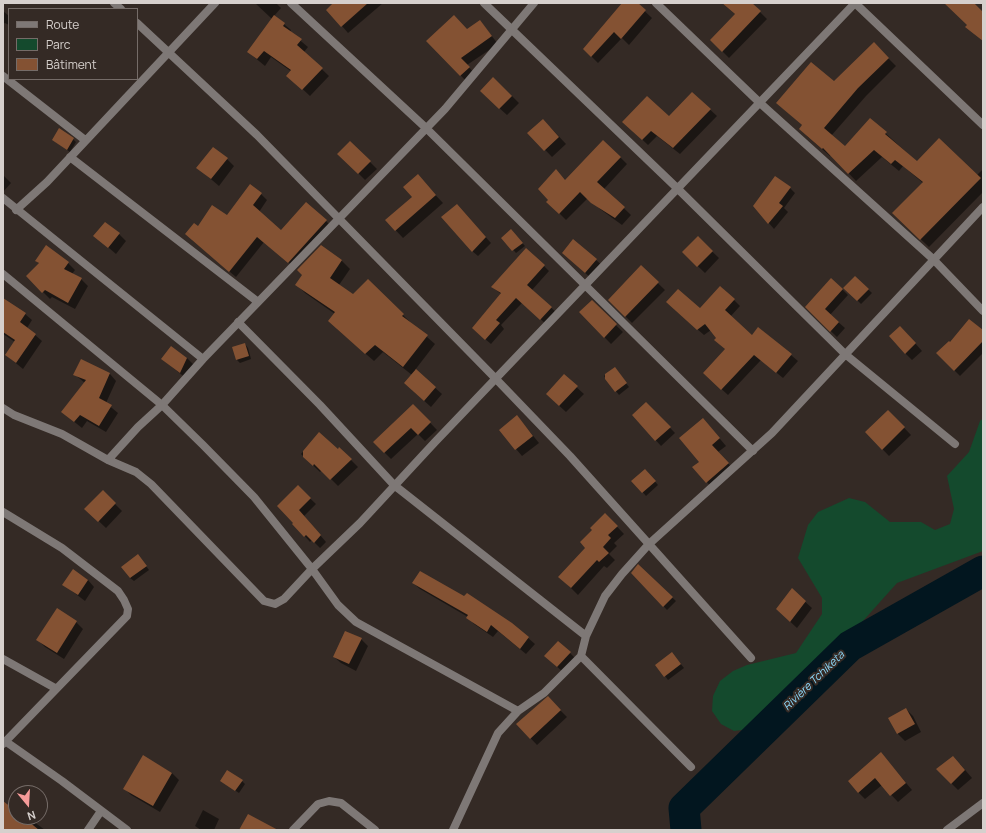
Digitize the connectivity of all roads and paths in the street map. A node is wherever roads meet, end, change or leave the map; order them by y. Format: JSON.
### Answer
{"nodes":[{"id":1,"x":215,"y":3,"type":"edge"},
{"id":2,"x":291,"y":3,"type":"edge"},
{"id":3,"x":484,"y":3,"type":"edge"},
{"id":4,"x":534,"y":3,"type":"edge"},
{"id":5,"x":656,"y":3,"type":"edge"},
{"id":6,"x":855,"y":3,"type":"edge"},
{"id":7,"x":138,"y":24,"type":"edge"},
{"id":8,"x":511,"y":30,"type":"junction"},
{"id":9,"x":169,"y":52,"type":"junction"},
{"id":10,"x":8,"y":80,"type":"edge"},
{"id":11,"x":760,"y":103,"type":"junction"},
{"id":12,"x":983,"y":125,"type":"edge"},
{"id":13,"x":426,"y":128,"type":"junction"},
{"id":14,"x":85,"y":140,"type":"junction"},
{"id":15,"x":70,"y":156,"type":"junction"},
{"id":16,"x":678,"y":189,"type":"junction"},
{"id":17,"x":3,"y":198,"type":"edge"},
{"id":18,"x":983,"y":207,"type":"edge"},
{"id":19,"x":16,"y":210,"type":"junction"},
{"id":20,"x":339,"y":218,"type":"junction"},
{"id":21,"x":933,"y":260,"type":"junction"},
{"id":22,"x":3,"y":274,"type":"edge"},
{"id":23,"x":586,"y":285,"type":"junction"},
{"id":24,"x":258,"y":302,"type":"junction"},
{"id":25,"x":983,"y":311,"type":"edge"},
{"id":26,"x":238,"y":322,"type":"junction"},
{"id":27,"x":845,"y":354,"type":"junction"},
{"id":28,"x":203,"y":359,"type":"junction"},
{"id":29,"x":496,"y":379,"type":"junction"},
{"id":30,"x":162,"y":405,"type":"junction"},
{"id":31,"x":3,"y":408,"type":"edge"},
{"id":32,"x":955,"y":444,"type":"dead end"},
{"id":33,"x":753,"y":451,"type":"junction"},
{"id":34,"x":108,"y":460,"type":"junction"},
{"id":35,"x":394,"y":485,"type":"junction"},
{"id":36,"x":3,"y":512,"type":"edge"},
{"id":37,"x":649,"y":544,"type":"junction"},
{"id":38,"x":312,"y":568,"type":"junction"},
{"id":39,"x":586,"y":636,"type":"junction"},
{"id":40,"x":581,"y":656,"type":"junction"},
{"id":41,"x":752,"y":658,"type":"dead end"},
{"id":42,"x":3,"y":659,"type":"edge"},
{"id":43,"x":56,"y":688,"type":"junction"},
{"id":44,"x":518,"y":711,"type":"junction"},
{"id":45,"x":4,"y":743,"type":"edge"},
{"id":46,"x":691,"y":767,"type":"dead end"},
{"id":47,"x":983,"y":803,"type":"edge"},
{"id":48,"x":101,"y":811,"type":"junction"},
{"id":49,"x":88,"y":830,"type":"edge"},
{"id":50,"x":127,"y":830,"type":"edge"},
{"id":51,"x":293,"y":830,"type":"edge"},
{"id":52,"x":374,"y":830,"type":"edge"},
{"id":53,"x":452,"y":830,"type":"edge"},
{"id":54,"x":947,"y":830,"type":"edge"}],
"edges":[{"from":1,"to":9,"type":"street"},
{"from":2,"to":13,"type":"street"},
{"from":3,"to":8,"type":"street"},
{"from":4,"to":8,"type":"street"},
{"from":5,"to":11,"type":"street"},
{"from":6,"to":11,"type":"street"},
{"from":6,"to":12,"type":"street"},
{"from":7,"to":9,"type":"street"},
{"from":8,"to":13,"type":"street"},
{"from":8,"to":16,"type":"street"},
{"from":9,"to":14,"type":"street"},
{"from":9,"to":20,"type":"street"},
{"from":10,"to":14,"type":"street"},
{"from":11,"to":16,"type":"street"},
{"from":11,"to":21,"type":"street"},
{"from":13,"to":20,"type":"street"},
{"from":13,"to":23,"type":"street"},
{"from":14,"to":15,"type":"street"},
{"from":15,"to":19,"type":"street"},
{"from":15,"to":24,"type":"street"},
{"from":16,"to":23,"type":"street"},
{"from":16,"to":27,"type":"street"},
{"from":17,"to":19,"type":"street"},
{"from":18,"to":21,"type":"street"},
{"from":19,"to":28,"type":"street"},
{"from":20,"to":24,"type":"street"},
{"from":20,"to":29,"type":"street"},
{"from":21,"to":25,"type":"street"},
{"from":21,"to":27,"type":"street"},
{"from":22,"to":30,"type":"street"},
{"from":23,"to":29,"type":"street"},
{"from":23,"to":33,"type":"street"},
{"from":24,"to":26,"type":"street"},
{"from":26,"to":28,"type":"street"},
{"from":26,"to":35,"type":"street"},
{"from":27,"to":32,"type":"street"},
{"from":27,"to":33,"type":"street"},
{"from":28,"to":30,"type":"street"},
{"from":29,"to":35,"type":"street"},
{"from":29,"to":37,"type":"street"},
{"from":30,"to":34,"type":"street"},
{"from":30,"to":38,"type":"street"},
{"from":31,"to":34,"type":"street"},
{"from":33,"to":37,"type":"street"},
{"from":34,"to":38,"type":"street"},
{"from":35,"to":38,"type":"street"},
{"from":35,"to":39,"type":"street"},
{"from":36,"to":43,"type":"street"},
{"from":37,"to":39,"type":"street"},
{"from":37,"to":41,"type":"street"},
{"from":38,"to":44,"type":"street"},
{"from":39,"to":40,"type":"street"},
{"from":40,"to":44,"type":"street"},
{"from":40,"to":46,"type":"street"},
{"from":42,"to":43,"type":"street"},
{"from":43,"to":45,"type":"street"},
{"from":44,"to":53,"type":"street"},
{"from":45,"to":48,"type":"street"},
{"from":47,"to":54,"type":"street"},
{"from":48,"to":49,"type":"street"},
{"from":48,"to":50,"type":"street"},
{"from":51,"to":52,"type":"street"}]}
